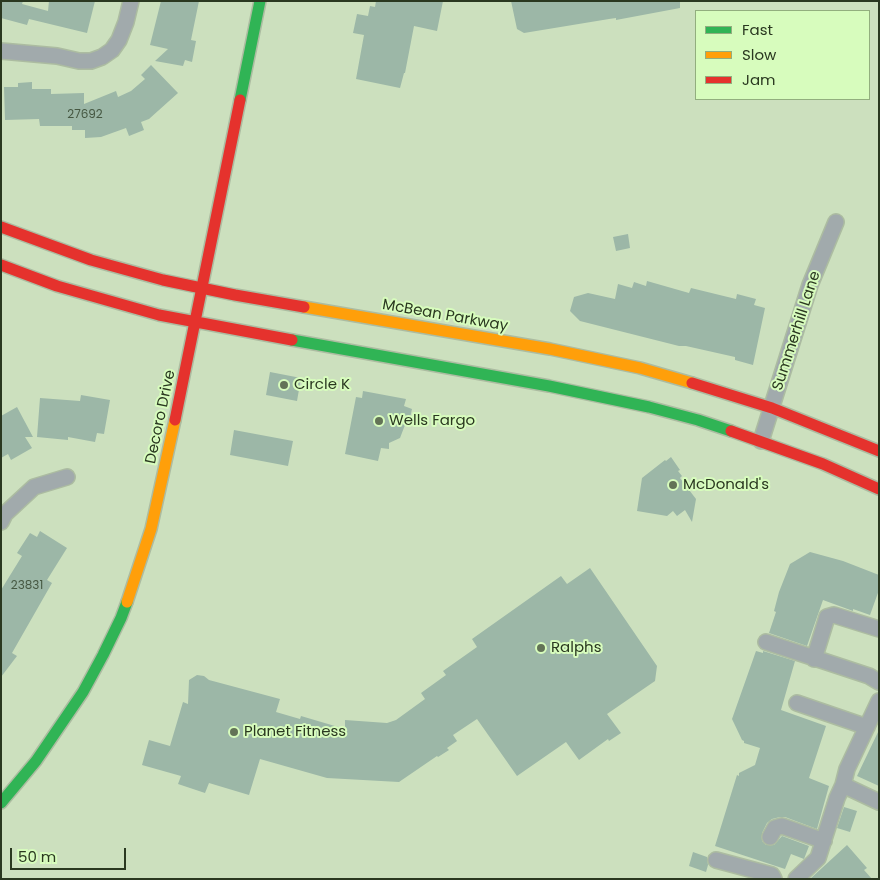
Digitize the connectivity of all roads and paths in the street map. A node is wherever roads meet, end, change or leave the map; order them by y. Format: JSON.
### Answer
{"nodes":[{"id":1,"x":131,"y":1,"type":"edge"},
{"id":2,"x":260,"y":1,"type":"edge"},
{"id":3,"x":1,"y":51,"type":"edge"},
{"id":4,"x":836,"y":222,"type":"dead end"},
{"id":5,"x":1,"y":227,"type":"edge"},
{"id":6,"x":1,"y":265,"type":"edge"},
{"id":7,"x":202,"y":288,"type":"junction"},
{"id":8,"x":195,"y":322,"type":"junction"},
{"id":9,"x":772,"y":408,"type":"junction"},
{"id":10,"x":761,"y":441,"type":"junction"},
{"id":11,"x":879,"y":451,"type":"edge"},
{"id":12,"x":67,"y":477,"type":"dead end"},
{"id":13,"x":879,"y":489,"type":"edge"},
{"id":14,"x":1,"y":522,"type":"edge"},
{"id":15,"x":878,"y":626,"type":"edge"},
{"id":16,"x":766,"y":642,"type":"dead end"},
{"id":17,"x":814,"y":658,"type":"junction"},
{"id":18,"x":879,"y":682,"type":"edge"},
{"id":19,"x":879,"y":701,"type":"edge"},
{"id":20,"x":797,"y":703,"type":"dead end"},
{"id":21,"x":867,"y":727,"type":"junction"},
{"id":22,"x":843,"y":785,"type":"junction"},
{"id":23,"x":879,"y":802,"type":"edge"},
{"id":24,"x":1,"y":803,"type":"edge"},
{"id":25,"x":770,"y":836,"type":"dead end"},
{"id":26,"x":824,"y":841,"type":"junction"},
{"id":27,"x":716,"y":860,"type":"dead end"},
{"id":28,"x":774,"y":879,"type":"edge"},
{"id":29,"x":796,"y":879,"type":"edge"}],
"edges":[{"from":1,"to":3,"type":"street"},
{"from":2,"to":7,"type":"main road","name":"Decoro Drive"},
{"from":4,"to":9,"type":"street","name":"Summerhill Lane"},
{"from":5,"to":7,"type":"main road","name":"McBean Parkway"},
{"from":6,"to":8,"type":"main road"},
{"from":7,"to":8,"type":"main road","name":"Decoro Drive"},
{"from":7,"to":9,"type":"main road","name":"McBean Parkway"},
{"from":8,"to":10,"type":"main road"},
{"from":8,"to":24,"type":"main road","name":"Decoro Drive"},
{"from":9,"to":10,"type":"street","name":"Summerhill Lane"},
{"from":9,"to":11,"type":"main road","name":"McBean Parkway"},
{"from":10,"to":13,"type":"main road"},
{"from":12,"to":14,"type":"street"},
{"from":15,"to":17,"type":"street"},
{"from":16,"to":17,"type":"street"},
{"from":17,"to":18,"type":"street"},
{"from":19,"to":21,"type":"street"},
{"from":20,"to":21,"type":"street"},
{"from":21,"to":22,"type":"street"},
{"from":22,"to":23,"type":"street"},
{"from":22,"to":26,"type":"street"},
{"from":25,"to":26,"type":"street"},
{"from":26,"to":29,"type":"street"},
{"from":27,"to":28,"type":"street"}]}
